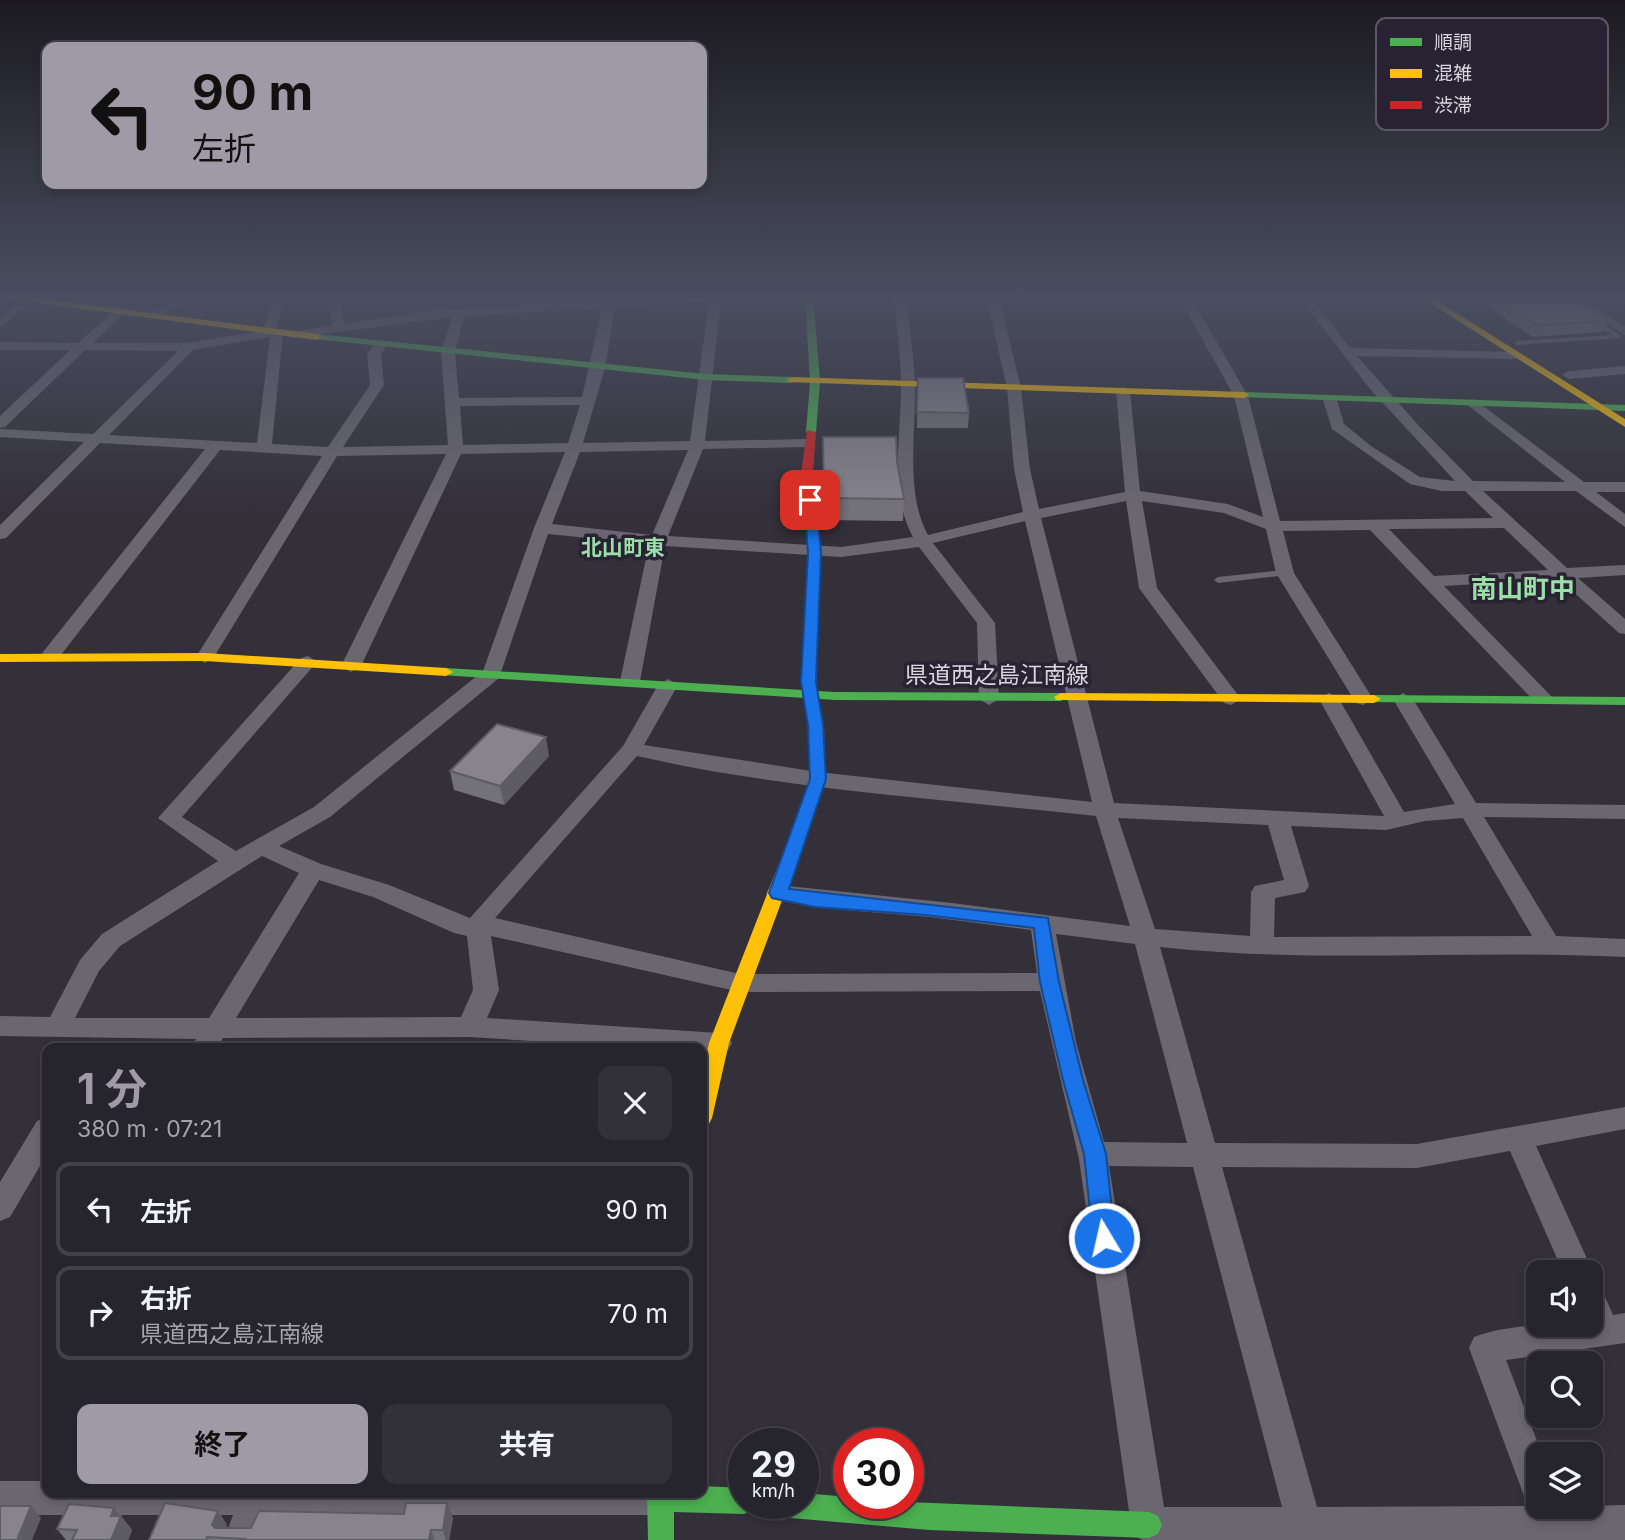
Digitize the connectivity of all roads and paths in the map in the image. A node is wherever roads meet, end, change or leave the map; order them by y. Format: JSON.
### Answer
{"nodes":[{"id":1,"x":60,"y":366,"type":"edge"},
{"id":2,"x":170,"y":366,"type":"edge"},
{"id":3,"x":270,"y":366,"type":"edge"},
{"id":4,"x":375,"y":366,"type":"edge"},
{"id":5,"x":449,"y":366,"type":"edge"},
{"id":6,"x":570,"y":366,"type":"edge"},
{"id":7,"x":599,"y":366,"type":"edge"},
{"id":8,"x":708,"y":366,"type":"edge"},
{"id":9,"x":814,"y":366,"type":"edge"},
{"id":10,"x":906,"y":366,"type":"edge"},
{"id":11,"x":1009,"y":366,"type":"edge"},
{"id":12,"x":1224,"y":366,"type":"edge"},
{"id":13,"x":1358,"y":366,"type":"edge"},
{"id":14,"x":1539,"y":366,"type":"edge"},
{"id":15,"x":1551,"y":366,"type":"edge"},
{"id":16,"x":598,"y":369,"type":"junction"},
{"id":17,"x":1625,"y":370,"type":"edge"},
{"id":18,"x":1569,"y":374,"type":"junction"},
{"id":19,"x":706,"y":377,"type":"junction"},
{"id":20,"x":815,"y":382,"type":"junction"},
{"id":21,"x":908,"y":385,"type":"junction"},
{"id":22,"x":1014,"y":388,"type":"junction"},
{"id":23,"x":1124,"y":391,"type":"junction"},
{"id":24,"x":1241,"y":396,"type":"junction"},
{"id":25,"x":1330,"y":400,"type":"junction"},
{"id":26,"x":588,"y":401,"type":"junction"},
{"id":27,"x":1385,"y":401,"type":"junction"},
{"id":28,"x":452,"y":402,"type":"junction"},
{"id":29,"x":1474,"y":402,"type":"junction"},
{"id":30,"x":1599,"y":407,"type":"junction"},
{"id":31,"x":1624,"y":413,"type":"edge"},
{"id":32,"x":0,"y":424,"type":"edge"},
{"id":33,"x":0,"y":433,"type":"edge"},
{"id":34,"x":94,"y":439,"type":"junction"},
{"id":35,"x":808,"y":443,"type":"junction"},
{"id":36,"x":697,"y":445,"type":"junction"},
{"id":37,"x":215,"y":446,"type":"junction"},
{"id":38,"x":264,"y":448,"type":"junction"},
{"id":39,"x":574,"y":448,"type":"junction"},
{"id":40,"x":456,"y":449,"type":"junction"},
{"id":41,"x":332,"y":452,"type":"junction"},
{"id":42,"x":1467,"y":486,"type":"junction"},
{"id":43,"x":1580,"y":486,"type":"junction"},
{"id":44,"x":1625,"y":486,"type":"edge"},
{"id":45,"x":1133,"y":495,"type":"junction"},
{"id":46,"x":1031,"y":515,"type":"junction"},
{"id":47,"x":1625,"y":522,"type":"edge"},
{"id":48,"x":1505,"y":523,"type":"junction"},
{"id":49,"x":1273,"y":526,"type":"junction"},
{"id":50,"x":1376,"y":526,"type":"junction"},
{"id":51,"x":542,"y":528,"type":"junction"},
{"id":52,"x":0,"y":534,"type":"edge"},
{"id":53,"x":658,"y":540,"type":"junction"},
{"id":54,"x":923,"y":541,"type":"junction"},
{"id":55,"x":814,"y":553,"type":"junction"},
{"id":56,"x":1625,"y":570,"type":"edge"},
{"id":57,"x":1284,"y":573,"type":"junction"},
{"id":58,"x":1563,"y":574,"type":"junction"},
{"id":59,"x":1218,"y":580,"type":"dead end"},
{"id":60,"x":1430,"y":582,"type":"junction"},
{"id":61,"x":1625,"y":629,"type":"edge"},
{"id":62,"x":50,"y":656,"type":"junction"},
{"id":63,"x":205,"y":657,"type":"junction"},
{"id":64,"x":0,"y":658,"type":"edge"},
{"id":65,"x":308,"y":662,"type":"junction"},
{"id":66,"x":351,"y":666,"type":"junction"},
{"id":67,"x":492,"y":674,"type":"junction"},
{"id":68,"x":630,"y":681,"type":"junction"},
{"id":69,"x":668,"y":685,"type":"junction"},
{"id":70,"x":812,"y":695,"type":"junction"},
{"id":71,"x":989,"y":699,"type":"junction"},
{"id":72,"x":1080,"y":699,"type":"junction"},
{"id":73,"x":1231,"y":699,"type":"junction"},
{"id":74,"x":1329,"y":699,"type":"junction"},
{"id":75,"x":1363,"y":699,"type":"junction"},
{"id":76,"x":1403,"y":699,"type":"junction"},
{"id":77,"x":1544,"y":700,"type":"junction"},
{"id":78,"x":1625,"y":701,"type":"edge"},
{"id":79,"x":632,"y":749,"type":"junction"},
{"id":80,"x":818,"y":779,"type":"junction"},
{"id":81,"x":1105,"y":810,"type":"junction"},
{"id":82,"x":1469,"y":810,"type":"junction"},
{"id":83,"x":1625,"y":812,"type":"edge"},
{"id":84,"x":1277,"y":817,"type":"junction"},
{"id":85,"x":1398,"y":821,"type":"junction"},
{"id":86,"x":262,"y":847,"type":"junction"},
{"id":87,"x":235,"y":861,"type":"junction"},
{"id":88,"x":313,"y":870,"type":"junction"},
{"id":89,"x":778,"y":893,"type":"junction"},
{"id":90,"x":1042,"y":923,"type":"junction"},
{"id":91,"x":478,"y":928,"type":"junction"},
{"id":92,"x":1146,"y":939,"type":"junction"},
{"id":93,"x":1548,"y":943,"type":"junction"},
{"id":94,"x":1262,"y":944,"type":"junction"},
{"id":95,"x":1625,"y":948,"type":"edge"},
{"id":96,"x":1049,"y":982,"type":"junction"},
{"id":97,"x":740,"y":983,"type":"junction"},
{"id":98,"x":0,"y":1026,"type":"edge"},
{"id":99,"x":470,"y":1027,"type":"junction"},
{"id":100,"x":57,"y":1029,"type":"junction"},
{"id":101,"x":210,"y":1038,"type":"edge"},
{"id":102,"x":429,"y":1038,"type":"edge"},
{"id":103,"x":102,"y":1039,"type":"edge"},
{"id":104,"x":719,"y":1043,"type":"junction"},
{"id":105,"x":707,"y":1093,"type":"edge"},
{"id":106,"x":1625,"y":1118,"type":"edge"},
{"id":107,"x":42,"y":1137,"type":"edge"},
{"id":108,"x":1518,"y":1138,"type":"junction"},
{"id":109,"x":1095,"y":1154,"type":"junction"},
{"id":110,"x":1206,"y":1155,"type":"junction"},
{"id":111,"x":0,"y":1208,"type":"edge"},
{"id":112,"x":1573,"y":1260,"type":"edge"},
{"id":113,"x":1607,"y":1319,"type":"edge"},
{"id":114,"x":1526,"y":1457,"type":"edge"},
{"id":115,"x":0,"y":1498,"type":"edge"},
{"id":116,"x":42,"y":1498,"type":"edge"},
{"id":117,"x":257,"y":1498,"type":"edge"},
{"id":118,"x":660,"y":1498,"type":"edge"},
{"id":119,"x":702,"y":1498,"type":"edge"},
{"id":120,"x":728,"y":1500,"type":"edge"},
{"id":121,"x":819,"y":1507,"type":"edge"},
{"id":122,"x":1526,"y":1518,"type":"edge"},
{"id":123,"x":1586,"y":1519,"type":"edge"},
{"id":124,"x":1625,"y":1523,"type":"edge"},
{"id":125,"x":1304,"y":1524,"type":"junction"},
{"id":126,"x":1149,"y":1525,"type":"junction"},
{"id":127,"x":1419,"y":1532,"type":"edge"},
{"id":128,"x":242,"y":1540,"type":"edge"},
{"id":129,"x":661,"y":1540,"type":"edge"}],
"edges":[{"from":1,"to":32,"type":"street"},
{"from":2,"to":34,"type":"street"},
{"from":3,"to":38,"type":"street"},
{"from":4,"to":41,"type":"street"},
{"from":5,"to":28,"type":"street"},
{"from":6,"to":16,"type":"main road"},
{"from":7,"to":16,"type":"street"},
{"from":8,"to":19,"type":"street"},
{"from":9,"to":20,"type":"main road"},
{"from":10,"to":21,"type":"street"},
{"from":11,"to":22,"type":"street"},
{"from":12,"to":24,"type":"street"},
{"from":13,"to":27,"type":"street"},
{"from":14,"to":30,"type":"main road"},
{"from":15,"to":18,"type":"main road"},
{"from":16,"to":19,"type":"main road"},
{"from":16,"to":26,"type":"street"},
{"from":17,"to":18,"type":"street"},
{"from":18,"to":31,"type":"main road"},
{"from":19,"to":20,"type":"main road"},
{"from":19,"to":36,"type":"street"},
{"from":20,"to":21,"type":"main road"},
{"from":20,"to":35,"type":"main road"},
{"from":21,"to":22,"type":"main road"},
{"from":21,"to":54,"type":"street"},
{"from":22,"to":23,"type":"main road"},
{"from":22,"to":46,"type":"street"},
{"from":23,"to":24,"type":"main road"},
{"from":23,"to":45,"type":"street"},
{"from":24,"to":25,"type":"main road"},
{"from":24,"to":49,"type":"street"},
{"from":25,"to":27,"type":"main road"},
{"from":25,"to":42,"type":"street"},
{"from":26,"to":28,"type":"street"},
{"from":26,"to":39,"type":"street"},
{"from":27,"to":29,"type":"main road"},
{"from":27,"to":42,"type":"street"},
{"from":28,"to":40,"type":"street"},
{"from":29,"to":30,"type":"main road"},
{"from":29,"to":43,"type":"street"},
{"from":30,"to":31,"type":"main road"},
{"from":33,"to":34,"type":"street"},
{"from":34,"to":37,"type":"street"},
{"from":34,"to":52,"type":"street"},
{"from":35,"to":36,"type":"street"},
{"from":35,"to":55,"type":"main road"},
{"from":36,"to":39,"type":"street"},
{"from":36,"to":53,"type":"street"},
{"from":37,"to":38,"type":"street"},
{"from":37,"to":62,"type":"street"},
{"from":38,"to":41,"type":"street"},
{"from":39,"to":40,"type":"street"},
{"from":39,"to":51,"type":"street"},
{"from":40,"to":41,"type":"street"},
{"from":40,"to":66,"type":"street"},
{"from":41,"to":63,"type":"street"},
{"from":42,"to":43,"type":"street"},
{"from":42,"to":48,"type":"street"},
{"from":43,"to":44,"type":"street"},
{"from":43,"to":47,"type":"street"},
{"from":45,"to":46,"type":"street"},
{"from":45,"to":49,"type":"street"},
{"from":45,"to":73,"type":"street"},
{"from":46,"to":54,"type":"street"},
{"from":46,"to":72,"type":"street"},
{"from":48,"to":50,"type":"street"},
{"from":48,"to":58,"type":"street"},
{"from":49,"to":50,"type":"street"},
{"from":49,"to":57,"type":"street"},
{"from":50,"to":60,"type":"street"},
{"from":51,"to":53,"type":"street"},
{"from":51,"to":67,"type":"street"},
{"from":53,"to":55,"type":"street"},
{"from":53,"to":68,"type":"street"},
{"from":54,"to":55,"type":"street"},
{"from":54,"to":71,"type":"street"},
{"from":55,"to":70,"type":"main road"},
{"from":56,"to":58,"type":"street"},
{"from":57,"to":59,"type":"lane"},
{"from":57,"to":75,"type":"street"},
{"from":58,"to":60,"type":"street"},
{"from":58,"to":61,"type":"street"},
{"from":60,"to":77,"type":"street"},
{"from":62,"to":63,"type":"main road","name":"県道西之島江南線"},
{"from":62,"to":64,"type":"main road","name":"県道西之島江南線"},
{"from":63,"to":65,"type":"main road","name":"県道西之島江南線"},
{"from":65,"to":66,"type":"main road","name":"県道西之島江南線"},
{"from":65,"to":87,"type":"street"},
{"from":66,"to":67,"type":"main road","name":"県道西之島江南線"},
{"from":67,"to":68,"type":"main road","name":"県道西之島江南線"},
{"from":67,"to":86,"type":"street"},
{"from":68,"to":69,"type":"main road","name":"県道西之島江南線"},
{"from":69,"to":70,"type":"main road","name":"県道西之島江南線"},
{"from":69,"to":79,"type":"street"},
{"from":70,"to":71,"type":"main road","name":"県道西之島江南線"},
{"from":70,"to":80,"type":"main road"},
{"from":71,"to":72,"type":"main road","name":"県道西之島江南線"},
{"from":72,"to":73,"type":"main road","name":"県道西之島江南線"},
{"from":72,"to":81,"type":"street"},
{"from":73,"to":74,"type":"main road","name":"県道西之島江南線"},
{"from":74,"to":75,"type":"main road","name":"県道西之島江南線"},
{"from":74,"to":85,"type":"street"},
{"from":75,"to":76,"type":"main road","name":"県道西之島江南線"},
{"from":76,"to":77,"type":"main road","name":"県道西之島江南線"},
{"from":76,"to":82,"type":"street"},
{"from":77,"to":78,"type":"main road","name":"県道西之島江南線"},
{"from":79,"to":80,"type":"street"},
{"from":79,"to":91,"type":"street"},
{"from":80,"to":81,"type":"street"},
{"from":80,"to":89,"type":"main road"},
{"from":81,"to":84,"type":"street"},
{"from":81,"to":92,"type":"street"},
{"from":82,"to":83,"type":"street"},
{"from":82,"to":85,"type":"street"},
{"from":82,"to":93,"type":"street"},
{"from":84,"to":85,"type":"street"},
{"from":84,"to":94,"type":"street"},
{"from":86,"to":87,"type":"street"},
{"from":86,"to":88,"type":"street"},
{"from":87,"to":100,"type":"street"},
{"from":88,"to":91,"type":"street"},
{"from":88,"to":101,"type":"street"},
{"from":89,"to":90,"type":"street"},
{"from":89,"to":97,"type":"main road"},
{"from":90,"to":92,"type":"street"},
{"from":90,"to":96,"type":"street"},
{"from":91,"to":97,"type":"street"},
{"from":91,"to":99,"type":"street"},
{"from":92,"to":94,"type":"street"},
{"from":92,"to":110,"type":"street"},
{"from":93,"to":94,"type":"street"},
{"from":93,"to":95,"type":"street"},
{"from":96,"to":97,"type":"street"},
{"from":96,"to":109,"type":"street"},
{"from":97,"to":104,"type":"main road"},
{"from":98,"to":100,"type":"street"},
{"from":99,"to":102,"type":"street"},
{"from":99,"to":104,"type":"street"},
{"from":100,"to":103,"type":"street"},
{"from":101,"to":102,"type":"street"},
{"from":101,"to":103,"type":"street"},
{"from":104,"to":105,"type":"main road"},
{"from":106,"to":108,"type":"street"},
{"from":107,"to":111,"type":"street"},
{"from":108,"to":110,"type":"street"},
{"from":108,"to":112,"type":"street"},
{"from":109,"to":110,"type":"street"},
{"from":109,"to":126,"type":"street"},
{"from":110,"to":125,"type":"street"},
{"from":113,"to":114,"type":"street"},
{"from":115,"to":116,"type":"street"},
{"from":117,"to":128,"type":"street"},
{"from":118,"to":129,"type":"main road"},
{"from":119,"to":120,"type":"main road"},
{"from":121,"to":126,"type":"main road"},
{"from":122,"to":127,"type":"street"},
{"from":123,"to":124,"type":"street"},
{"from":125,"to":126,"type":"street"},
{"from":125,"to":127,"type":"street"}]}
